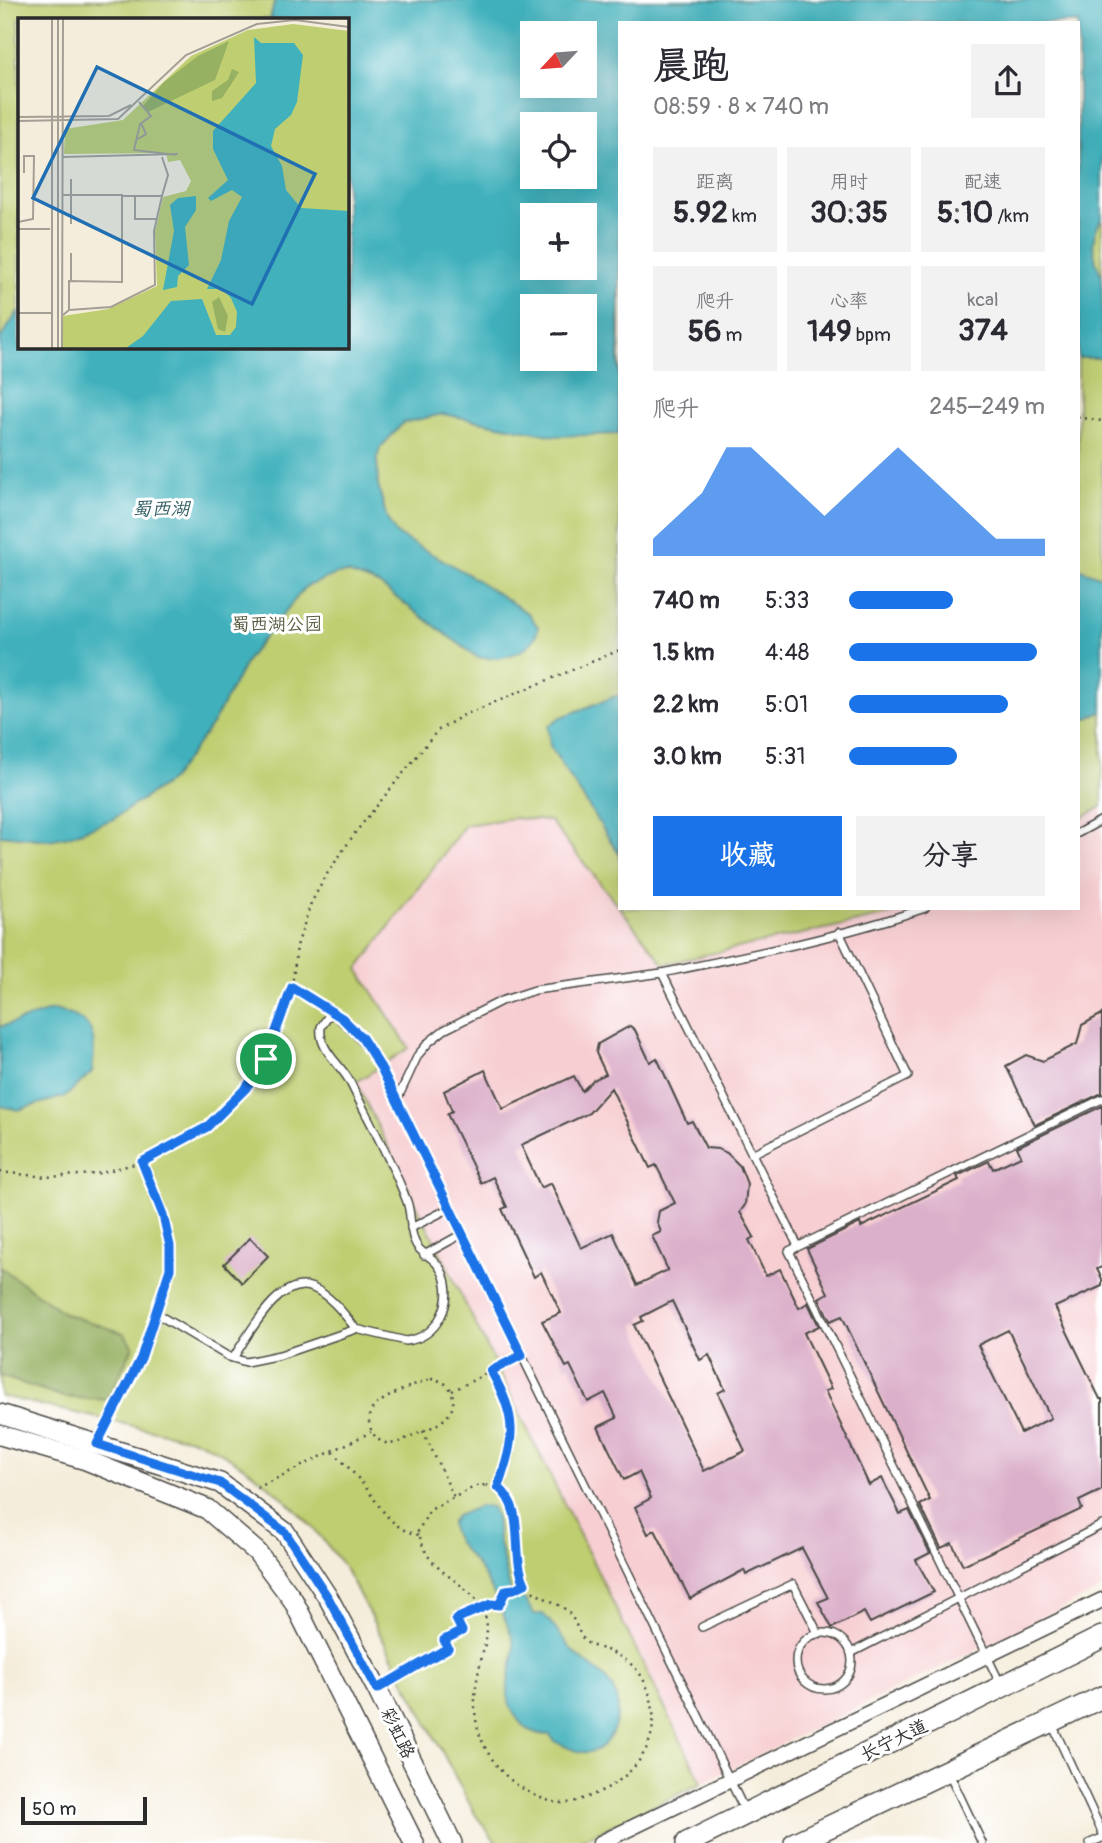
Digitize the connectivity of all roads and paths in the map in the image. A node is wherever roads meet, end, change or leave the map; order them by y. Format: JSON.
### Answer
{"nodes":[{"id":1,"x":1080,"y":418,"type":"edge"},
{"id":2,"x":1102,"y":421,"type":"edge"},
{"id":3,"x":618,"y":651,"type":"edge"},
{"id":4,"x":1102,"y":820,"type":"edge"},
{"id":5,"x":1080,"y":832,"type":"edge"},
{"id":6,"x":918,"y":910,"type":"edge"},
{"id":7,"x":839,"y":932,"type":"junction"},
{"id":8,"x":662,"y":973,"type":"junction"},
{"id":9,"x":292,"y":987,"type":"junction"},
{"id":10,"x":321,"y":1005,"type":"joint"},
{"id":11,"x":331,"y":1012,"type":"junction"},
{"id":12,"x":1102,"y":1099,"type":"edge"},
{"id":13,"x":397,"y":1100,"type":"junction"},
{"id":14,"x":752,"y":1154,"type":"junction"},
{"id":15,"x":142,"y":1162,"type":"junction"},
{"id":16,"x":0,"y":1172,"type":"edge"},
{"id":17,"x":450,"y":1208,"type":"junction"},
{"id":18,"x":411,"y":1228,"type":"junction"},
{"id":19,"x":462,"y":1234,"type":"junction"},
{"id":20,"x":798,"y":1246,"type":"junction"},
{"id":21,"x":424,"y":1255,"type":"junction"},
{"id":22,"x":157,"y":1314,"type":"junction"},
{"id":23,"x":356,"y":1329,"type":"junction"},
{"id":24,"x":522,"y":1355,"type":"junction"},
{"id":25,"x":233,"y":1358,"type":"junction"},
{"id":26,"x":491,"y":1371,"type":"junction"},
{"id":27,"x":452,"y":1391,"type":"junction"},
{"id":28,"x":0,"y":1414,"type":"edge"},
{"id":29,"x":423,"y":1431,"type":"junction"},
{"id":30,"x":372,"y":1432,"type":"junction"},
{"id":31,"x":0,"y":1435,"type":"edge"},
{"id":32,"x":97,"y":1444,"type":"junction"},
{"id":33,"x":332,"y":1451,"type":"junction"},
{"id":34,"x":498,"y":1487,"type":"junction"},
{"id":35,"x":239,"y":1497,"type":"junction"},
{"id":36,"x":454,"y":1497,"type":"junction"},
{"id":37,"x":1102,"y":1525,"type":"edge"},
{"id":38,"x":419,"y":1535,"type":"junction"},
{"id":39,"x":525,"y":1584,"type":"junction"},
{"id":40,"x":1102,"y":1600,"type":"edge"},
{"id":41,"x":482,"y":1610,"type":"junction"},
{"id":42,"x":702,"y":1628,"type":"dead end"},
{"id":43,"x":818,"y":1633,"type":"junction"},
{"id":44,"x":1102,"y":1637,"type":"edge"},
{"id":45,"x":851,"y":1653,"type":"junction"},
{"id":46,"x":986,"y":1656,"type":"junction"},
{"id":47,"x":1002,"y":1687,"type":"junction"},
{"id":48,"x":377,"y":1689,"type":"junction"},
{"id":49,"x":1102,"y":1697,"type":"edge"},
{"id":50,"x":1051,"y":1721,"type":"junction"},
{"id":51,"x":948,"y":1770,"type":"junction"},
{"id":52,"x":730,"y":1780,"type":"junction"},
{"id":53,"x":746,"y":1814,"type":"junction"},
{"id":54,"x":1102,"y":1832,"type":"edge"},
{"id":55,"x":1102,"y":1838,"type":"edge"},
{"id":56,"x":414,"y":1843,"type":"edge"},
{"id":57,"x":452,"y":1843,"type":"edge"},
{"id":58,"x":600,"y":1843,"type":"edge"},
{"id":59,"x":687,"y":1843,"type":"edge"},
{"id":60,"x":795,"y":1843,"type":"edge"},
{"id":61,"x":982,"y":1843,"type":"edge"},
{"id":62,"x":1090,"y":1843,"type":"edge"}],
"edges":[{"from":1,"to":2,"type":"path"},
{"from":3,"to":9,"type":"path"},
{"from":4,"to":5,"type":"lane"},
{"from":6,"to":7,"type":"lane"},
{"from":7,"to":8,"type":"lane"},
{"from":7,"to":14,"type":"lane"},
{"from":8,"to":13,"type":"lane"},
{"from":8,"to":14,"type":"lane"},
{"from":9,"to":10,"type":"path"},
{"from":9,"to":15,"type":"path"},
{"from":10,"to":11,"type":"lane"},
{"from":11,"to":13,"type":"lane"},
{"from":11,"to":18,"type":"lane"},
{"from":12,"to":20,"type":"lane"},
{"from":13,"to":17,"type":"lane"},
{"from":14,"to":20,"type":"lane"},
{"from":15,"to":16,"type":"path"},
{"from":15,"to":22,"type":"path"},
{"from":17,"to":18,"type":"lane"},
{"from":17,"to":19,"type":"lane"},
{"from":18,"to":21,"type":"lane"},
{"from":19,"to":21,"type":"lane"},
{"from":19,"to":24,"type":"lane"},
{"from":20,"to":46,"type":"lane"},
{"from":21,"to":23,"type":"lane"},
{"from":22,"to":25,"type":"lane"},
{"from":22,"to":32,"type":"lane"},
{"from":23,"to":25,"type":"lane"},
{"from":23,"to":25,"type":"lane"},
{"from":24,"to":26,"type":"path"},
{"from":24,"to":52,"type":"lane"},
{"from":26,"to":27,"type":"path"},
{"from":26,"to":34,"type":"path"},
{"from":27,"to":29,"type":"path"},
{"from":27,"to":30,"type":"path"},
{"from":28,"to":32,"type":"main road","name":"彩虹路"},
{"from":29,"to":30,"type":"path"},
{"from":29,"to":36,"type":"path"},
{"from":30,"to":33,"type":"path"},
{"from":31,"to":56,"type":"main road","name":"彩虹路"},
{"from":32,"to":35,"type":"main road","name":"彩虹路"},
{"from":33,"to":35,"type":"path"},
{"from":33,"to":38,"type":"path"},
{"from":34,"to":36,"type":"path"},
{"from":34,"to":39,"type":"path"},
{"from":35,"to":48,"type":"main road","name":"彩虹路"},
{"from":36,"to":38,"type":"path"},
{"from":37,"to":45,"type":"lane"},
{"from":38,"to":41,"type":"path"},
{"from":39,"to":41,"type":"path"},
{"from":39,"to":41,"type":"path"},
{"from":40,"to":46,"type":"street"},
{"from":41,"to":48,"type":"path"},
{"from":42,"to":43,"type":"lane"},
{"from":43,"to":45,"type":"lane"},
{"from":43,"to":45,"type":"lane"},
{"from":44,"to":47,"type":"main road","name":"长宁大道"},
{"from":46,"to":47,"type":"lane"},
{"from":46,"to":52,"type":"street"},
{"from":47,"to":53,"type":"main road","name":"长宁大道"},
{"from":48,"to":57,"type":"main road","name":"彩虹路"},
{"from":49,"to":50,"type":"main road"},
{"from":50,"to":51,"type":"main road"},
{"from":50,"to":54,"type":"lane"},
{"from":51,"to":60,"type":"main road"},
{"from":51,"to":61,"type":"lane"},
{"from":52,"to":53,"type":"lane"},
{"from":52,"to":58,"type":"street"},
{"from":53,"to":59,"type":"main road","name":"长宁大道"},
{"from":55,"to":62,"type":"lane"}]}
